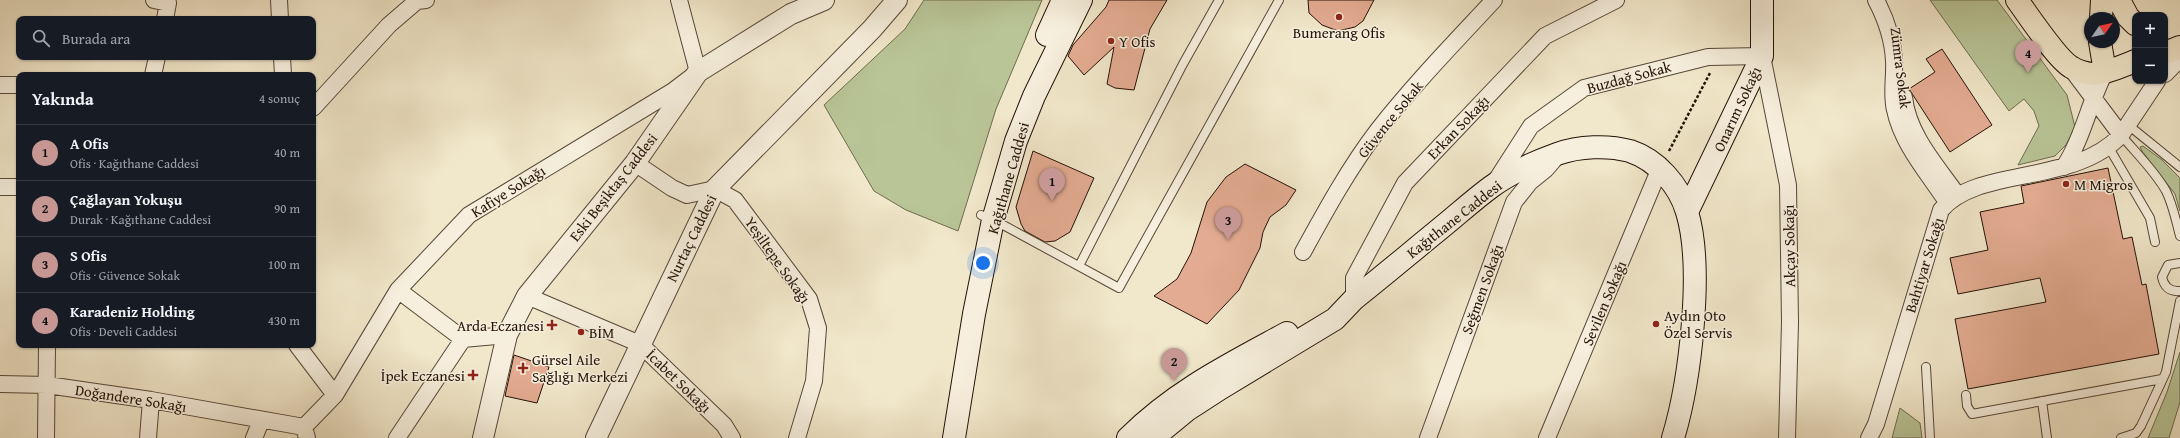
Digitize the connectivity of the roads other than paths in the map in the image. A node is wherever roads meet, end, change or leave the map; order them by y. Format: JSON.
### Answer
{"nodes":[{"id":1,"x":279,"y":0,"type":"edge"},
{"id":2,"x":426,"y":0,"type":"edge"},
{"id":3,"x":679,"y":0,"type":"edge"},
{"id":4,"x":824,"y":0,"type":"edge"},
{"id":5,"x":1063,"y":0,"type":"edge"},
{"id":6,"x":1081,"y":0,"type":"edge"},
{"id":7,"x":1219,"y":0,"type":"edge"},
{"id":8,"x":1279,"y":0,"type":"edge"},
{"id":9,"x":1494,"y":0,"type":"edge"},
{"id":10,"x":1616,"y":0,"type":"edge"},
{"id":11,"x":1762,"y":0,"type":"edge"},
{"id":12,"x":1876,"y":0,"type":"edge"},
{"id":13,"x":1885,"y":0,"type":"edge"},
{"id":14,"x":2017,"y":0,"type":"edge"},
{"id":15,"x":2102,"y":0,"type":"edge"},
{"id":16,"x":2119,"y":0,"type":"edge"},
{"id":17,"x":161,"y":2,"type":"edge"},
{"id":18,"x":893,"y":3,"type":"edge"},
{"id":19,"x":2101,"y":12,"type":"edge"},
{"id":20,"x":164,"y":16,"type":"edge"},
{"id":21,"x":280,"y":16,"type":"edge"},
{"id":22,"x":2132,"y":21,"type":"edge"},
{"id":23,"x":2180,"y":34,"type":"edge"},
{"id":24,"x":2168,"y":36,"type":"edge"},
{"id":25,"x":2180,"y":47,"type":"edge"},
{"id":26,"x":2101,"y":48,"type":"edge"},
{"id":27,"x":2168,"y":51,"type":"edge"},
{"id":28,"x":1762,"y":56,"type":"junction"},
{"id":29,"x":2180,"y":59,"type":"edge"},
{"id":30,"x":156,"y":60,"type":"edge"},
{"id":31,"x":282,"y":60,"type":"edge"},
{"id":32,"x":2132,"y":62,"type":"edge"},
{"id":33,"x":2070,"y":67,"type":"junction"},
{"id":34,"x":2168,"y":71,"type":"edge"},
{"id":35,"x":154,"y":72,"type":"edge"},
{"id":36,"x":283,"y":72,"type":"edge"},
{"id":37,"x":698,"y":72,"type":"junction"},
{"id":38,"x":2105,"y":72,"type":"junction"},
{"id":39,"x":2155,"y":84,"type":"edge"},
{"id":40,"x":0,"y":85,"type":"edge"},
{"id":41,"x":16,"y":85,"type":"edge"},
{"id":42,"x":2093,"y":96,"type":"junction"},
{"id":43,"x":316,"y":105,"type":"edge"},
{"id":44,"x":2124,"y":130,"type":"junction"},
{"id":45,"x":2108,"y":146,"type":"junction"},
{"id":46,"x":1559,"y":154,"type":"junction"},
{"id":47,"x":635,"y":163,"type":"junction"},
{"id":48,"x":2180,"y":167,"type":"edge"},
{"id":49,"x":1660,"y":168,"type":"junction"},
{"id":50,"x":2064,"y":168,"type":"junction"},
{"id":51,"x":1492,"y":186,"type":"junction"},
{"id":52,"x":0,"y":187,"type":"edge"},
{"id":53,"x":16,"y":187,"type":"edge"},
{"id":54,"x":715,"y":189,"type":"junction"},
{"id":55,"x":1953,"y":199,"type":"junction"},
{"id":56,"x":1687,"y":212,"type":"junction"},
{"id":57,"x":987,"y":218,"type":"junction"},
{"id":58,"x":2180,"y":236,"type":"edge"},
{"id":59,"x":2155,"y":242,"type":"dead end"},
{"id":60,"x":1303,"y":252,"type":"dead end"},
{"id":61,"x":2180,"y":263,"type":"edge"},
{"id":62,"x":1079,"y":266,"type":"junction"},
{"id":63,"x":398,"y":290,"type":"junction"},
{"id":64,"x":2180,"y":291,"type":"edge"},
{"id":65,"x":527,"y":296,"type":"junction"},
{"id":66,"x":1354,"y":299,"type":"junction"},
{"id":67,"x":2180,"y":301,"type":"edge"},
{"id":68,"x":506,"y":336,"type":"junction"},
{"id":69,"x":463,"y":339,"type":"junction"},
{"id":70,"x":640,"y":344,"type":"junction"},
{"id":71,"x":47,"y":348,"type":"edge"},
{"id":72,"x":299,"y":348,"type":"edge"},
{"id":73,"x":1926,"y":367,"type":"dead end"},
{"id":74,"x":2162,"y":379,"type":"junction"},
{"id":75,"x":0,"y":384,"type":"edge"},
{"id":76,"x":47,"y":385,"type":"junction"},
{"id":77,"x":335,"y":395,"type":"junction"},
{"id":78,"x":1966,"y":395,"type":"dead end"},
{"id":79,"x":151,"y":400,"type":"junction"},
{"id":80,"x":2042,"y":401,"type":"junction"},
{"id":81,"x":261,"y":421,"type":"junction"},
{"id":82,"x":306,"y":433,"type":"edge"},
{"id":83,"x":1873,"y":433,"type":"edge"},
{"id":84,"x":46,"y":438,"type":"edge"},
{"id":85,"x":148,"y":438,"type":"edge"},
{"id":86,"x":254,"y":438,"type":"edge"},
{"id":87,"x":397,"y":438,"type":"edge"},
{"id":88,"x":483,"y":438,"type":"edge"},
{"id":89,"x":596,"y":438,"type":"edge"},
{"id":90,"x":732,"y":438,"type":"edge"},
{"id":91,"x":797,"y":438,"type":"edge"},
{"id":92,"x":941,"y":438,"type":"edge"},
{"id":93,"x":954,"y":438,"type":"edge"},
{"id":94,"x":1128,"y":438,"type":"edge"},
{"id":95,"x":1153,"y":438,"type":"edge"},
{"id":96,"x":1428,"y":438,"type":"edge"},
{"id":97,"x":1547,"y":438,"type":"edge"},
{"id":98,"x":1673,"y":438,"type":"edge"},
{"id":99,"x":1787,"y":438,"type":"edge"},
{"id":100,"x":1930,"y":438,"type":"edge"},
{"id":101,"x":2047,"y":438,"type":"edge"},
{"id":102,"x":2121,"y":438,"type":"edge"}],
"edges":[{"from":1,"to":21,"type":"street"},
{"from":2,"to":43,"type":"street"},
{"from":3,"to":37,"type":"street"},
{"from":4,"to":37,"type":"street","name":"Eski Beşiktaş Caddesi"},
{"from":5,"to":57,"type":"main road","name":"Kağıthane Caddesi"},
{"from":6,"to":57,"type":"main road","name":"Kağıthane Caddesi"},
{"from":7,"to":62,"type":"lane"},
{"from":8,"to":62,"type":"lane"},
{"from":9,"to":60,"type":"street","name":"Güvence Sokak"},
{"from":10,"to":66,"type":"street","name":"Erkan Sokağı"},
{"from":11,"to":28,"type":"main road","name":"Onarım Sokağı"},
{"from":12,"to":55,"type":"street","name":"Zümra Sokak"},
{"from":13,"to":55,"type":"street","name":"Zümra Sokak"},
{"from":14,"to":33,"type":"main road"},
{"from":15,"to":19,"type":"main road"},
{"from":16,"to":22,"type":"main road"},
{"from":17,"to":20,"type":"street"},
{"from":18,"to":54,"type":"street","name":"Nurtaç Caddesi"},
{"from":23,"to":24,"type":"main road"},
{"from":25,"to":27,"type":"main road"},
{"from":26,"to":38,"type":"main road"},
{"from":28,"to":51,"type":"street","name":"Buzdağ Sokak"},
{"from":28,"to":56,"type":"main road","name":"Onarım Sokağı"},
{"from":28,"to":99,"type":"street","name":"Akçay Sokağı"},
{"from":29,"to":34,"type":"street"},
{"from":30,"to":35,"type":"street"},
{"from":31,"to":36,"type":"street"},
{"from":32,"to":38,"type":"main road"},
{"from":33,"to":38,"type":"main road"},
{"from":33,"to":42,"type":"street"},
{"from":37,"to":47,"type":"street","name":"Eski Beşiktaş Caddesi"},
{"from":37,"to":63,"type":"street","name":"Kafiye Sokağı"},
{"from":38,"to":42,"type":"street"},
{"from":39,"to":44,"type":"street"},
{"from":40,"to":41,"type":"street"},
{"from":42,"to":44,"type":"street"},
{"from":42,"to":50,"type":"street"},
{"from":44,"to":45,"type":"street"},
{"from":44,"to":48,"type":"lane"},
{"from":44,"to":58,"type":"lane"},
{"from":45,"to":50,"type":"street"},
{"from":45,"to":59,"type":"lane"},
{"from":46,"to":49,"type":"main road","name":"Kağıthane Caddesi"},
{"from":46,"to":51,"type":"main road","name":"Kağıthane Caddesi"},
{"from":46,"to":96,"type":"street","name":"Seğmen Sokağı"},
{"from":47,"to":54,"type":"street"},
{"from":47,"to":65,"type":"street","name":"Eski Beşiktaş Caddesi"},
{"from":49,"to":56,"type":"main road","name":"Kağıthane Caddesi"},
{"from":49,"to":97,"type":"street","name":"Sevilen Sokağı"},
{"from":50,"to":55,"type":"street"},
{"from":51,"to":66,"type":"main road","name":"Kağıthane Caddesi"},
{"from":52,"to":53,"type":"street"},
{"from":54,"to":70,"type":"street","name":"Nurtaç Caddesi"},
{"from":54,"to":91,"type":"street","name":"Yeşiltepe Sokağı"},
{"from":55,"to":83,"type":"street","name":"Bahtiyar Sokağı"},
{"from":56,"to":98,"type":"main road","name":"Kağıthane Caddesi"},
{"from":57,"to":62,"type":"lane"},
{"from":57,"to":92,"type":"main road","name":"Kağıthane Caddesi"},
{"from":57,"to":93,"type":"main road","name":"Kağıthane Caddesi"},
{"from":61,"to":64,"type":"lane"},
{"from":63,"to":69,"type":"street"},
{"from":63,"to":77,"type":"street","name":"Kafiye Sokağı"},
{"from":65,"to":68,"type":"street","name":"Eski Beşiktaş Caddesi"},
{"from":65,"to":70,"type":"street"},
{"from":66,"to":94,"type":"main road","name":"Kağıthane Caddesi"},
{"from":66,"to":95,"type":"main road","name":"Kağıthane Caddesi"},
{"from":67,"to":74,"type":"lane"},
{"from":68,"to":69,"type":"street"},
{"from":68,"to":88,"type":"street","name":"Eski Beşiktaş Caddesi"},
{"from":69,"to":87,"type":"street"},
{"from":70,"to":89,"type":"street","name":"Nurtaç Caddesi"},
{"from":70,"to":90,"type":"street","name":"İcabet Sokağı"},
{"from":71,"to":76,"type":"street"},
{"from":72,"to":77,"type":"street"},
{"from":73,"to":100,"type":"lane"},
{"from":74,"to":80,"type":"lane"},
{"from":74,"to":102,"type":"lane"},
{"from":75,"to":76,"type":"street","name":"Doğandere Sokağı"},
{"from":76,"to":79,"type":"street","name":"Doğandere Sokağı"},
{"from":76,"to":84,"type":"street"},
{"from":77,"to":82,"type":"street","name":"Kafiye Sokağı"},
{"from":78,"to":80,"type":"lane"},
{"from":79,"to":81,"type":"street","name":"Doğandere Sokağı"},
{"from":79,"to":85,"type":"street"},
{"from":80,"to":101,"type":"lane"},
{"from":81,"to":82,"type":"street","name":"Doğandere Sokağı"},
{"from":81,"to":86,"type":"street"}]}
